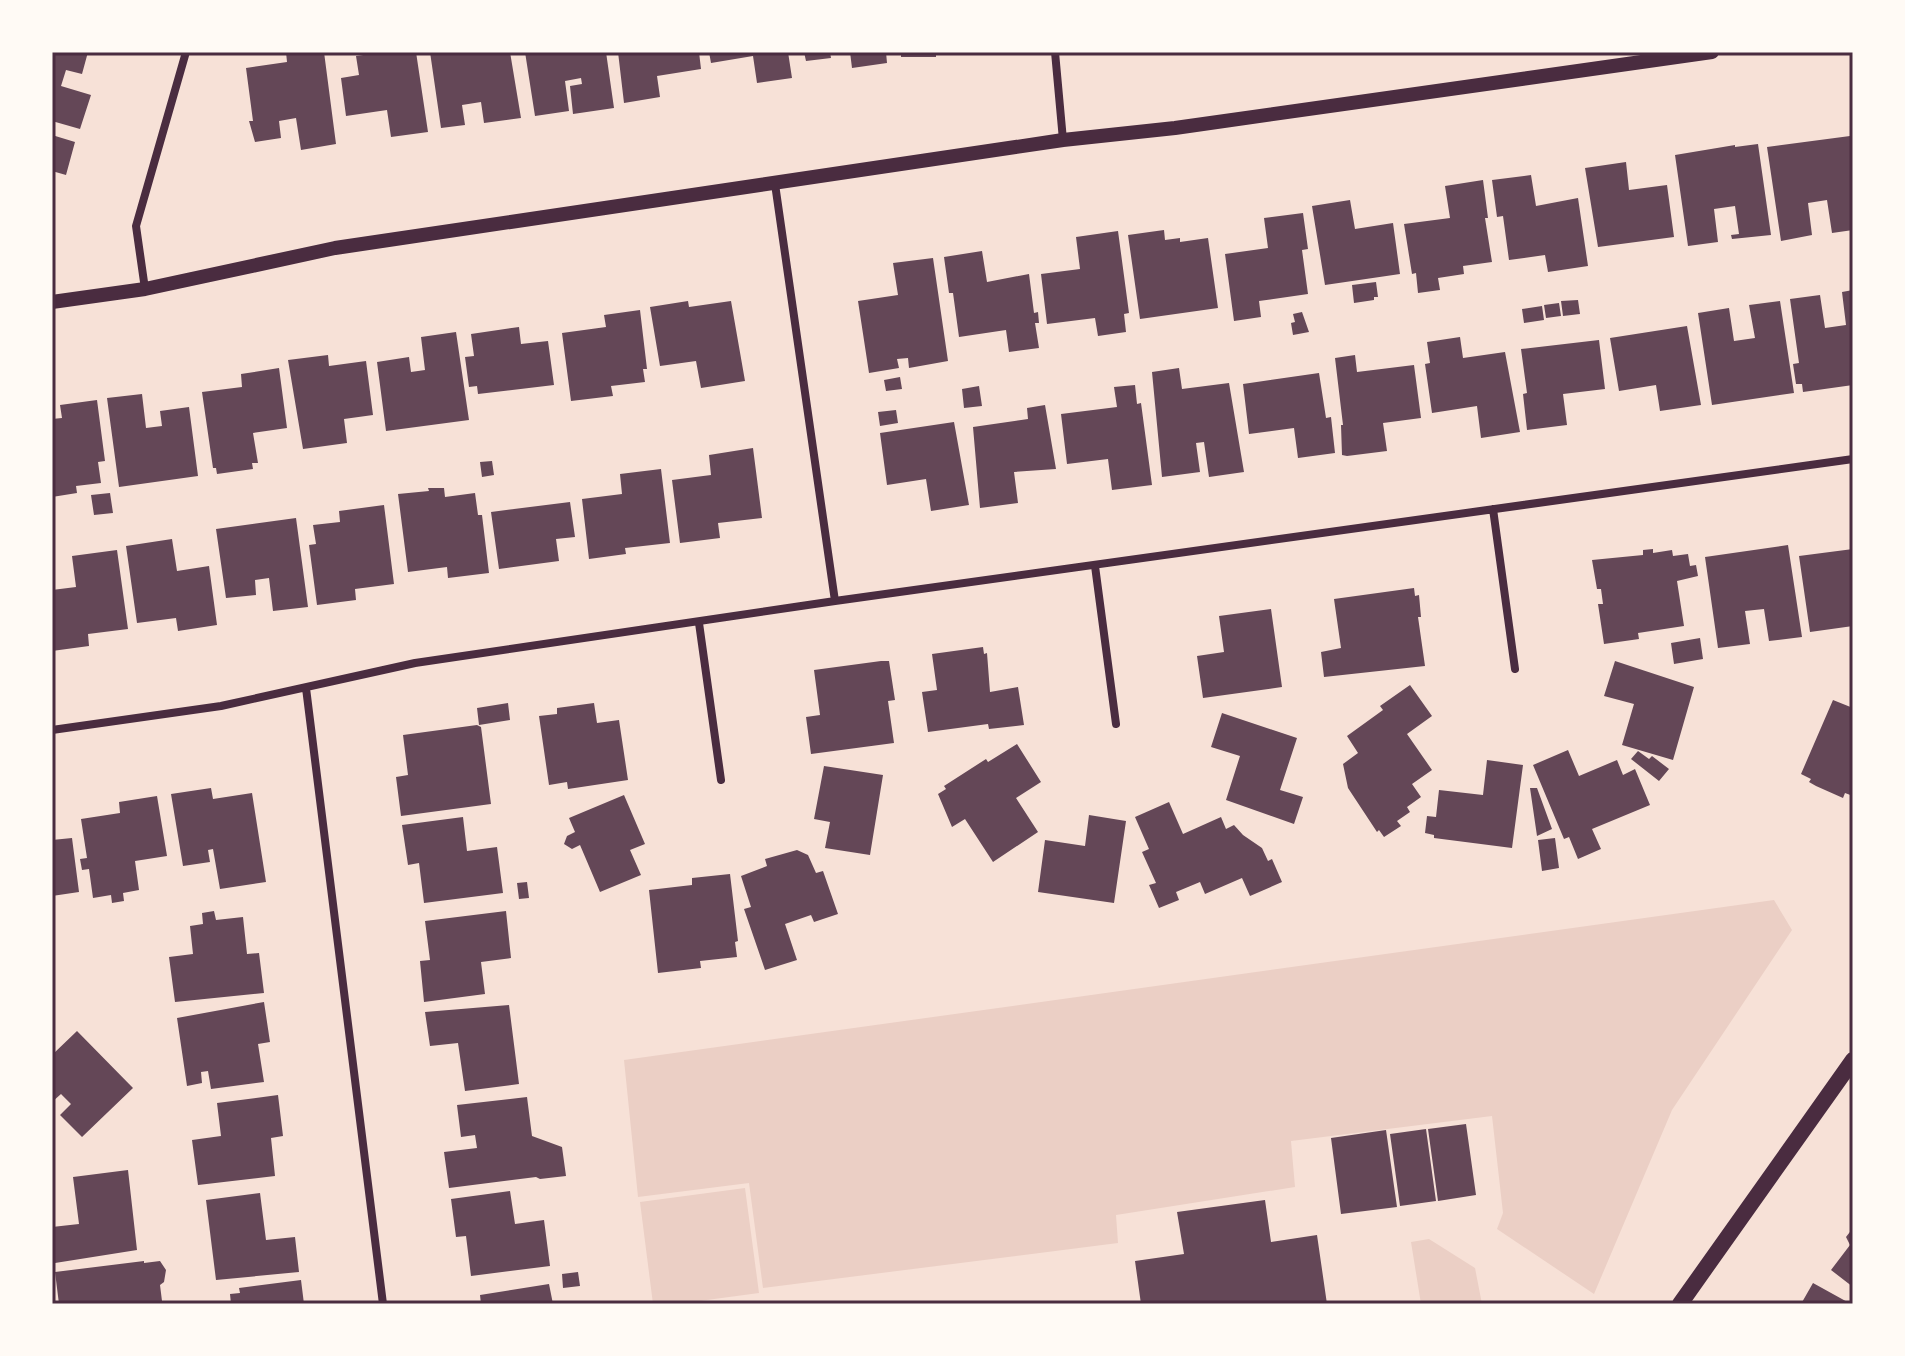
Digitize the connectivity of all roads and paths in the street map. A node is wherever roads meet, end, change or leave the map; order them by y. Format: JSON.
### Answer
{"nodes":[{"id":1,"x":186,"y":52,"type":"edge"},
{"id":2,"x":1055,"y":52,"type":"edge"},
{"id":3,"x":1712,"y":52,"type":"edge"},
{"id":4,"x":1063,"y":140,"type":"junction"},
{"id":5,"x":775,"y":184,"type":"junction"},
{"id":6,"x":145,"y":289,"type":"junction"},
{"id":7,"x":52,"y":302,"type":"edge"},
{"id":8,"x":1853,"y":459,"type":"edge"},
{"id":9,"x":1493,"y":509,"type":"junction"},
{"id":10,"x":1095,"y":566,"type":"junction"},
{"id":11,"x":835,"y":601,"type":"junction"},
{"id":12,"x":699,"y":623,"type":"junction"},
{"id":13,"x":1515,"y":669,"type":"dead end"},
{"id":14,"x":306,"y":688,"type":"junction"},
{"id":15,"x":1116,"y":724,"type":"dead end"},
{"id":16,"x":52,"y":730,"type":"edge"},
{"id":17,"x":721,"y":780,"type":"dead end"},
{"id":18,"x":1853,"y":1060,"type":"edge"},
{"id":19,"x":383,"y":1304,"type":"edge"},
{"id":20,"x":1680,"y":1304,"type":"edge"}],
"edges":[{"from":1,"to":6,"type":"street"},
{"from":2,"to":4,"type":"street"},
{"from":3,"to":4,"type":"street"},
{"from":4,"to":5,"type":"street"},
{"from":5,"to":6,"type":"street"},
{"from":5,"to":11,"type":"street"},
{"from":6,"to":7,"type":"street"},
{"from":8,"to":9,"type":"street"},
{"from":9,"to":10,"type":"street"},
{"from":9,"to":13,"type":"street"},
{"from":10,"to":11,"type":"street"},
{"from":10,"to":15,"type":"street"},
{"from":11,"to":12,"type":"street"},
{"from":12,"to":14,"type":"street"},
{"from":12,"to":17,"type":"street"},
{"from":14,"to":16,"type":"street"},
{"from":14,"to":19,"type":"street"},
{"from":18,"to":20,"type":"main road"}]}
